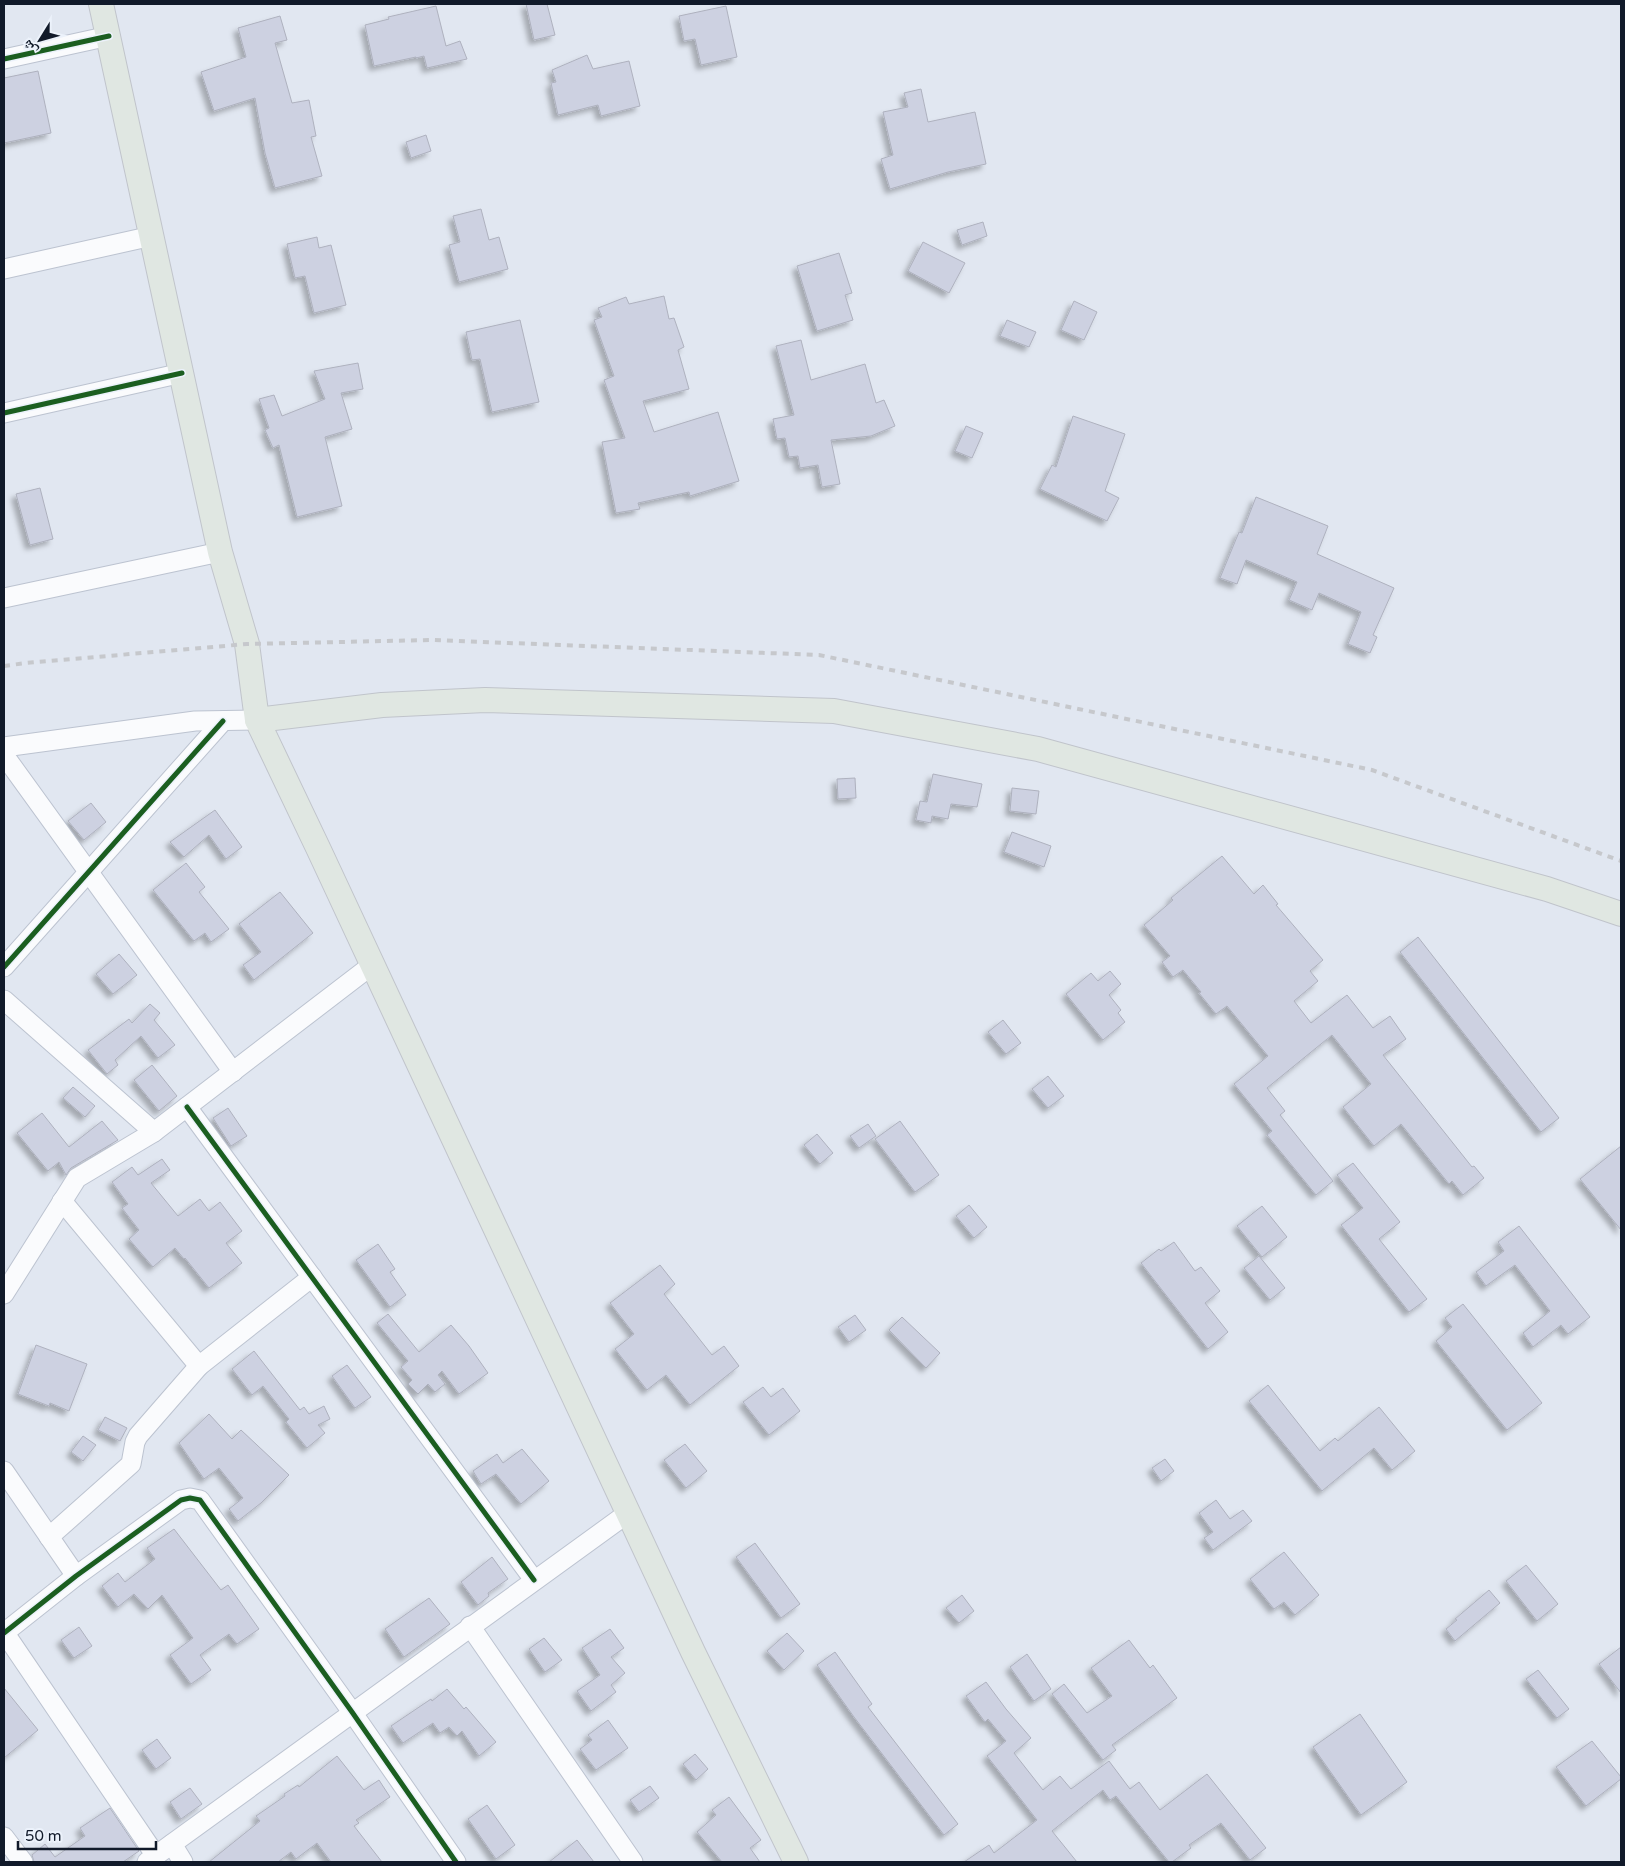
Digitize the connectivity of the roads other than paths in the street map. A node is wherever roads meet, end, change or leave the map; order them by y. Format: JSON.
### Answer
{"nodes":[{"id":1,"x":101,"y":4,"type":"edge"},
{"id":2,"x":109,"y":36,"type":"junction"},
{"id":3,"x":4,"y":59,"type":"edge"},
{"id":4,"x":152,"y":236,"type":"junction"},
{"id":5,"x":4,"y":269,"type":"edge"},
{"id":6,"x":182,"y":373,"type":"junction"},
{"id":7,"x":4,"y":414,"type":"edge"},
{"id":8,"x":220,"y":552,"type":"junction"},
{"id":9,"x":4,"y":598,"type":"edge"},
{"id":10,"x":257,"y":720,"type":"junction"},
{"id":11,"x":223,"y":721,"type":"junction"},
{"id":12,"x":4,"y":747,"type":"edge"},
{"id":13,"x":4,"y":754,"type":"edge"},
{"id":14,"x":88,"y":872,"type":"junction"},
{"id":15,"x":1621,"y":914,"type":"edge"},
{"id":16,"x":372,"y":965,"type":"junction"},
{"id":17,"x":4,"y":967,"type":"edge"},
{"id":18,"x":4,"y":1000,"type":"edge"},
{"id":19,"x":233,"y":1072,"type":"junction"},
{"id":20,"x":187,"y":1107,"type":"junction"},
{"id":21,"x":154,"y":1132,"type":"junction"},
{"id":22,"x":62,"y":1201,"type":"junction"},
{"id":23,"x":312,"y":1277,"type":"junction"},
{"id":24,"x":4,"y":1294,"type":"edge"},
{"id":25,"x":199,"y":1366,"type":"junction"},
{"id":26,"x":4,"y":1471,"type":"edge"},
{"id":27,"x":628,"y":1513,"type":"junction"},
{"id":28,"x":50,"y":1537,"type":"junction"},
{"id":29,"x":76,"y":1576,"type":"junction"},
{"id":30,"x":534,"y":1580,"type":"junction"},
{"id":31,"x":470,"y":1626,"type":"junction"},
{"id":32,"x":4,"y":1632,"type":"edge"},
{"id":33,"x":352,"y":1712,"type":"junction"},
{"id":34,"x":4,"y":1837,"type":"edge"},
{"id":35,"x":172,"y":1844,"type":"junction"},
{"id":36,"x":151,"y":1859,"type":"edge"},
{"id":37,"x":22,"y":1862,"type":"edge"},
{"id":38,"x":183,"y":1862,"type":"edge"},
{"id":39,"x":456,"y":1862,"type":"edge"},
{"id":40,"x":633,"y":1862,"type":"edge"},
{"id":41,"x":796,"y":1862,"type":"edge"}],
"edges":[{"from":1,"to":2,"type":"main road"},
{"from":2,"to":3,"type":"street"},
{"from":2,"to":4,"type":"main road"},
{"from":4,"to":5,"type":"street"},
{"from":4,"to":6,"type":"main road"},
{"from":6,"to":7,"type":"street"},
{"from":6,"to":8,"type":"main road"},
{"from":8,"to":9,"type":"street"},
{"from":8,"to":10,"type":"main road"},
{"from":10,"to":11,"type":"street"},
{"from":10,"to":15,"type":"main road"},
{"from":10,"to":16,"type":"main road"},
{"from":11,"to":12,"type":"street"},
{"from":11,"to":14,"type":"street"},
{"from":13,"to":14,"type":"street"},
{"from":14,"to":17,"type":"street"},
{"from":14,"to":19,"type":"street"},
{"from":16,"to":19,"type":"street"},
{"from":16,"to":27,"type":"main road"},
{"from":18,"to":21,"type":"street"},
{"from":19,"to":20,"type":"street"},
{"from":20,"to":21,"type":"street"},
{"from":20,"to":23,"type":"street"},
{"from":21,"to":22,"type":"street"},
{"from":22,"to":24,"type":"street"},
{"from":22,"to":25,"type":"street"},
{"from":23,"to":25,"type":"street"},
{"from":23,"to":30,"type":"street"},
{"from":25,"to":28,"type":"street"},
{"from":26,"to":28,"type":"street"},
{"from":27,"to":30,"type":"street"},
{"from":27,"to":41,"type":"main road"},
{"from":28,"to":29,"type":"street"},
{"from":29,"to":32,"type":"street"},
{"from":29,"to":33,"type":"street"},
{"from":30,"to":31,"type":"street"},
{"from":31,"to":33,"type":"street"},
{"from":31,"to":40,"type":"street"},
{"from":32,"to":36,"type":"street"},
{"from":33,"to":35,"type":"street"},
{"from":33,"to":39,"type":"street"},
{"from":34,"to":37,"type":"street"},
{"from":35,"to":36,"type":"street"},
{"from":35,"to":38,"type":"street"}]}
